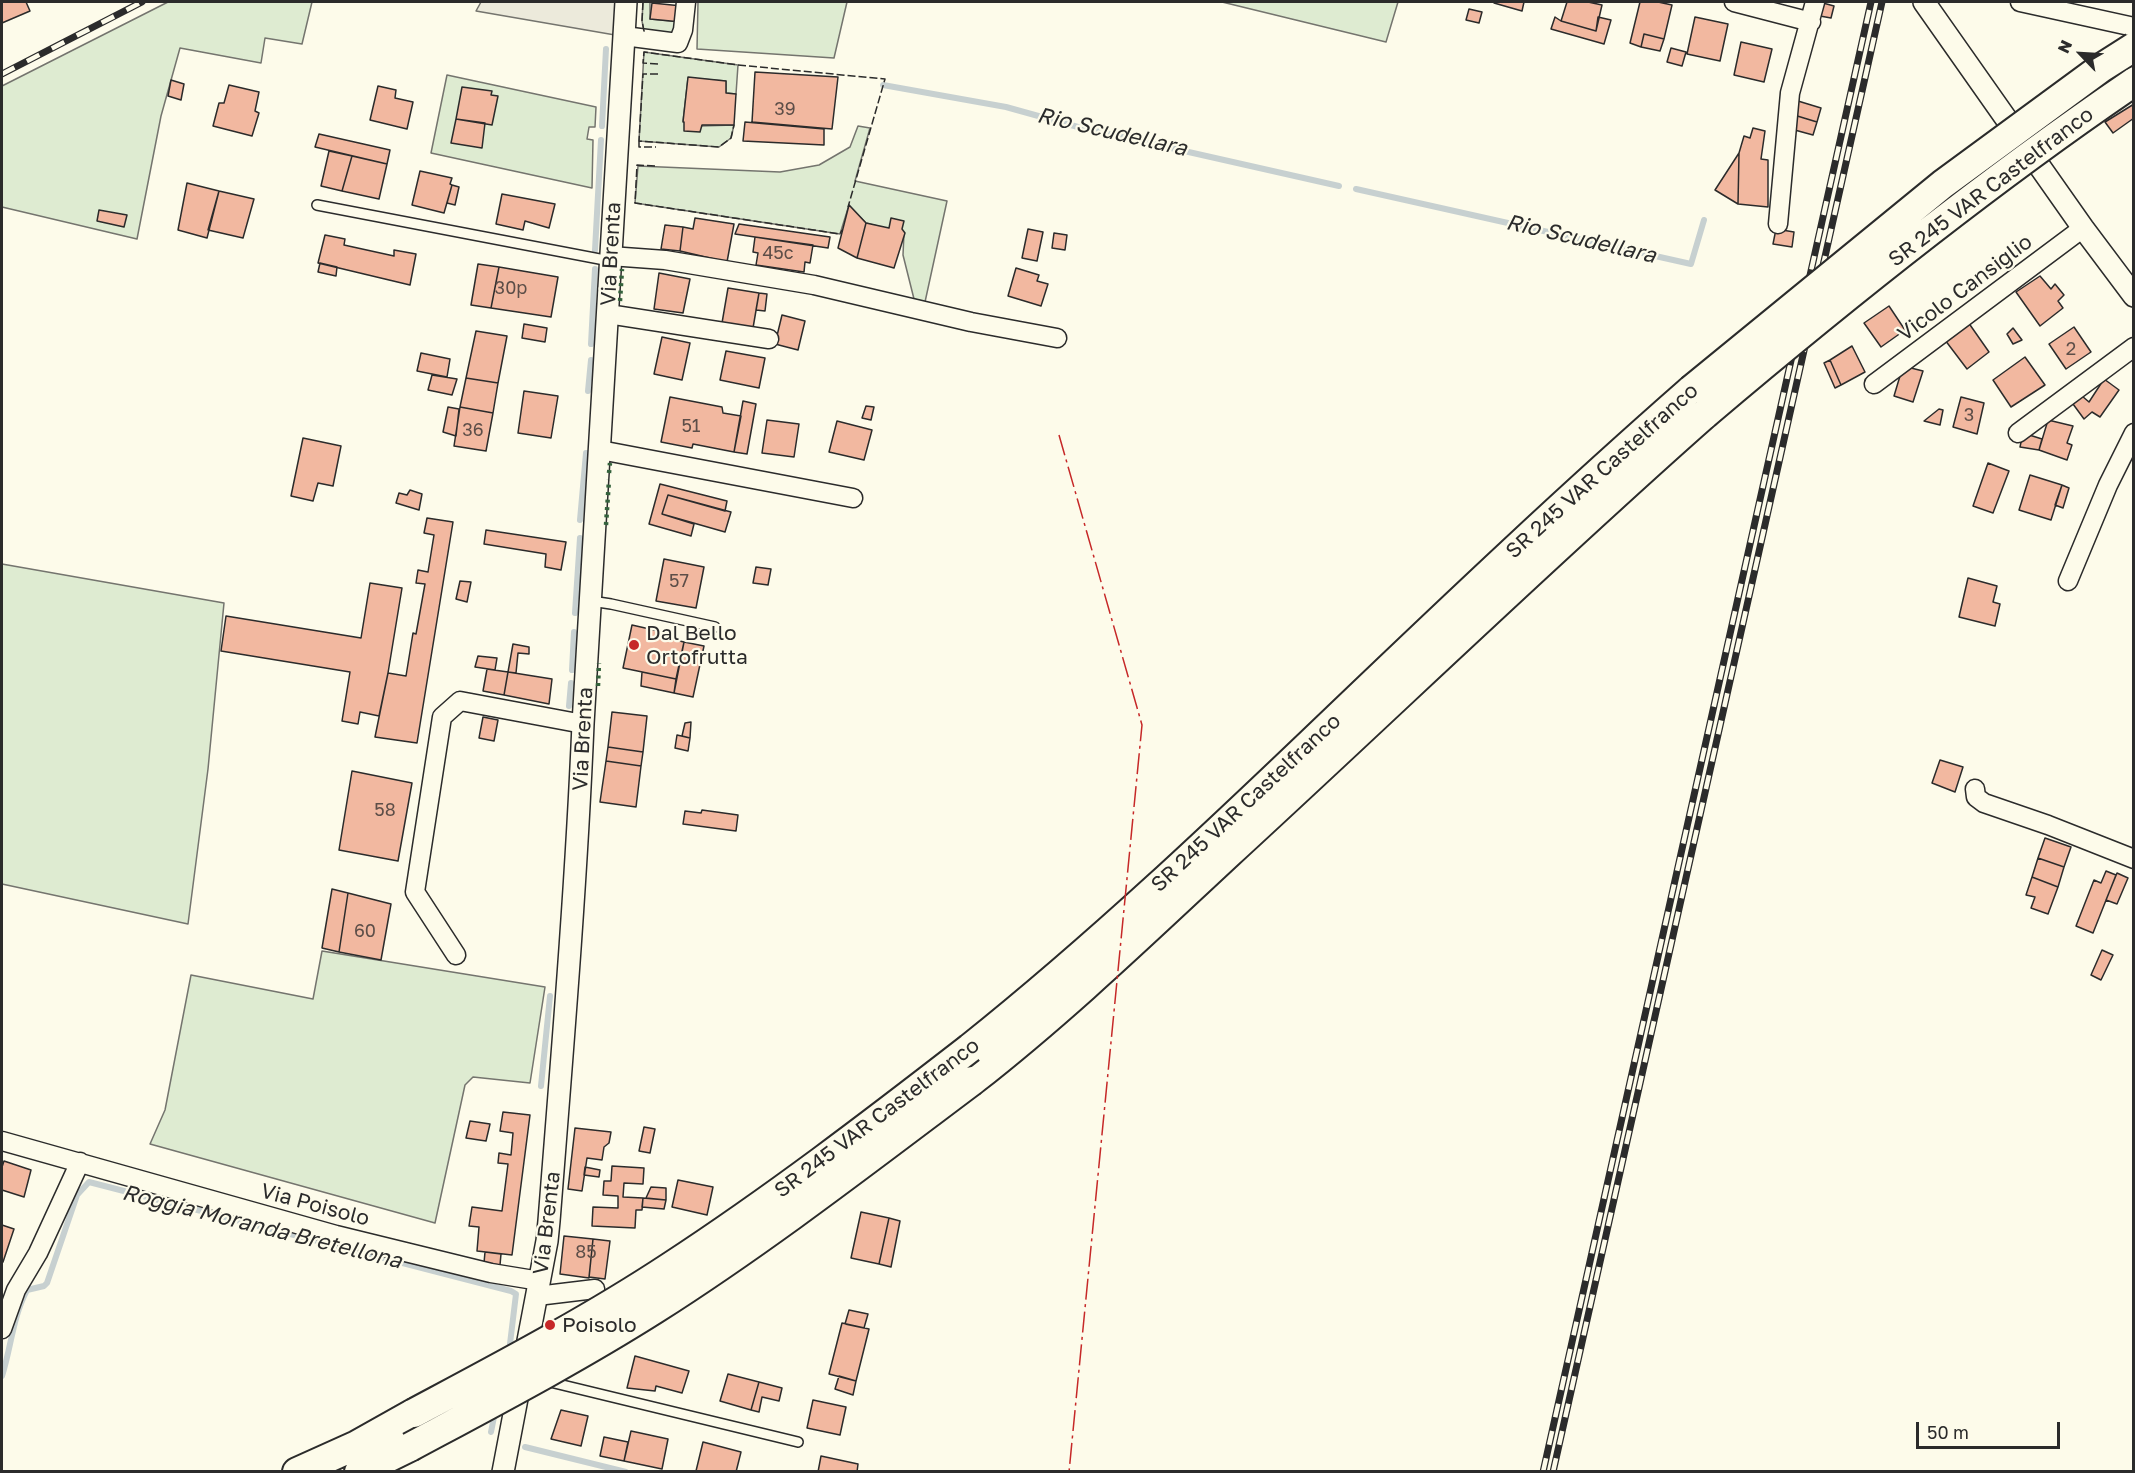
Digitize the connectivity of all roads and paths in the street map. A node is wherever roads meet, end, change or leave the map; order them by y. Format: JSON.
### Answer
{"nodes":[{"id":1,"x":626,"y":2,"type":"edge"},
{"id":2,"x":686,"y":2,"type":"edge"},
{"id":3,"x":1734,"y":2,"type":"edge"},
{"id":4,"x":1815,"y":2,"type":"edge"},
{"id":5,"x":1924,"y":2,"type":"edge"},
{"id":6,"x":2020,"y":2,"type":"edge"},
{"id":7,"x":1811,"y":22,"type":"junction"},
{"id":8,"x":2133,"y":27,"type":"edge"},
{"id":9,"x":624,"y":36,"type":"junction"},
{"id":10,"x":2133,"y":47,"type":"edge"},
{"id":11,"x":2133,"y":82,"type":"edge"},
{"id":12,"x":317,"y":205,"type":"dead end"},
{"id":13,"x":1778,"y":224,"type":"dead end"},
{"id":14,"x":2083,"y":228,"type":"junction"},
{"id":15,"x":610,"y":258,"type":"junction"},
{"id":16,"x":2133,"y":296,"type":"edge"},
{"id":17,"x":608,"y":314,"type":"junction"},
{"id":18,"x":1057,"y":338,"type":"dead end"},
{"id":19,"x":770,"y":339,"type":"dead end"},
{"id":20,"x":2133,"y":347,"type":"edge"},
{"id":21,"x":1874,"y":384,"type":"dead end"},
{"id":22,"x":1698,"y":402,"type":"junction"},
{"id":23,"x":2018,"y":433,"type":"dead end"},
{"id":24,"x":2133,"y":433,"type":"edge"},
{"id":25,"x":600,"y":446,"type":"junction"},
{"id":26,"x":853,"y":498,"type":"dead end"},
{"id":27,"x":2068,"y":581,"type":"dead end"},
{"id":28,"x":591,"y":601,"type":"junction"},
{"id":29,"x":716,"y":627,"type":"dead end"},
{"id":30,"x":583,"y":724,"type":"junction"},
{"id":31,"x":1976,"y":789,"type":"dead end"},
{"id":32,"x":2133,"y":859,"type":"edge"},
{"id":33,"x":456,"y":955,"type":"dead end"},
{"id":34,"x":2,"y":1141,"type":"edge"},
{"id":35,"x":80,"y":1162,"type":"junction"},
{"id":36,"x":538,"y":1289,"type":"junction"},
{"id":37,"x":595,"y":1289,"type":"dead end"},
{"id":38,"x":2,"y":1329,"type":"edge"},
{"id":39,"x":522,"y":1376,"type":"junction"},
{"id":40,"x":798,"y":1442,"type":"dead end"},
{"id":41,"x":297,"y":1472,"type":"edge"},
{"id":42,"x":359,"y":1472,"type":"edge"},
{"id":43,"x":502,"y":1472,"type":"edge"}],
"edges":[{"from":1,"to":9,"type":"street","name":"Via Brenta"},
{"from":2,"to":9,"type":"street"},
{"from":3,"to":7,"type":"street"},
{"from":4,"to":7,"type":"street"},
{"from":5,"to":14,"type":"street"},
{"from":6,"to":8,"type":"street"},
{"from":7,"to":13,"type":"street"},
{"from":9,"to":15,"type":"street","name":"Via Brenta"},
{"from":10,"to":22,"type":"highway","name":"SR 245 VAR Castelfranco","bridge":true},
{"from":11,"to":22,"type":"highway","name":"SR 245 VAR Castelfranco","bridge":true},
{"from":12,"to":15,"type":"lane"},
{"from":14,"to":16,"type":"street"},
{"from":14,"to":21,"type":"street","name":"Vicolo Cansiglio"},
{"from":15,"to":17,"type":"street","name":"Via Brenta"},
{"from":15,"to":18,"type":"street"},
{"from":17,"to":19,"type":"street"},
{"from":17,"to":25,"type":"street","name":"Via Brenta"},
{"from":20,"to":23,"type":"street"},
{"from":22,"to":41,"type":"highway","name":"SR 245 VAR Castelfranco","bridge":true},
{"from":22,"to":42,"type":"highway","name":"SR 245 VAR Castelfranco","bridge":true},
{"from":24,"to":27,"type":"street"},
{"from":25,"to":26,"type":"street"},
{"from":25,"to":28,"type":"street","name":"Via Brenta"},
{"from":28,"to":29,"type":"lane"},
{"from":28,"to":30,"type":"street","name":"Via Brenta"},
{"from":30,"to":33,"type":"street"},
{"from":30,"to":36,"type":"street","name":"Via Brenta"},
{"from":31,"to":32,"type":"street"},
{"from":34,"to":35,"type":"street","name":"Via Poisolo"},
{"from":35,"to":36,"type":"street","name":"Via Poisolo"},
{"from":35,"to":38,"type":"street"},
{"from":36,"to":37,"type":"street","name":"Via Poisolo"},
{"from":36,"to":39,"type":"street","name":"Via Brenta"},
{"from":39,"to":40,"type":"lane"},
{"from":39,"to":43,"type":"street","name":"Via Brenta"}]}
